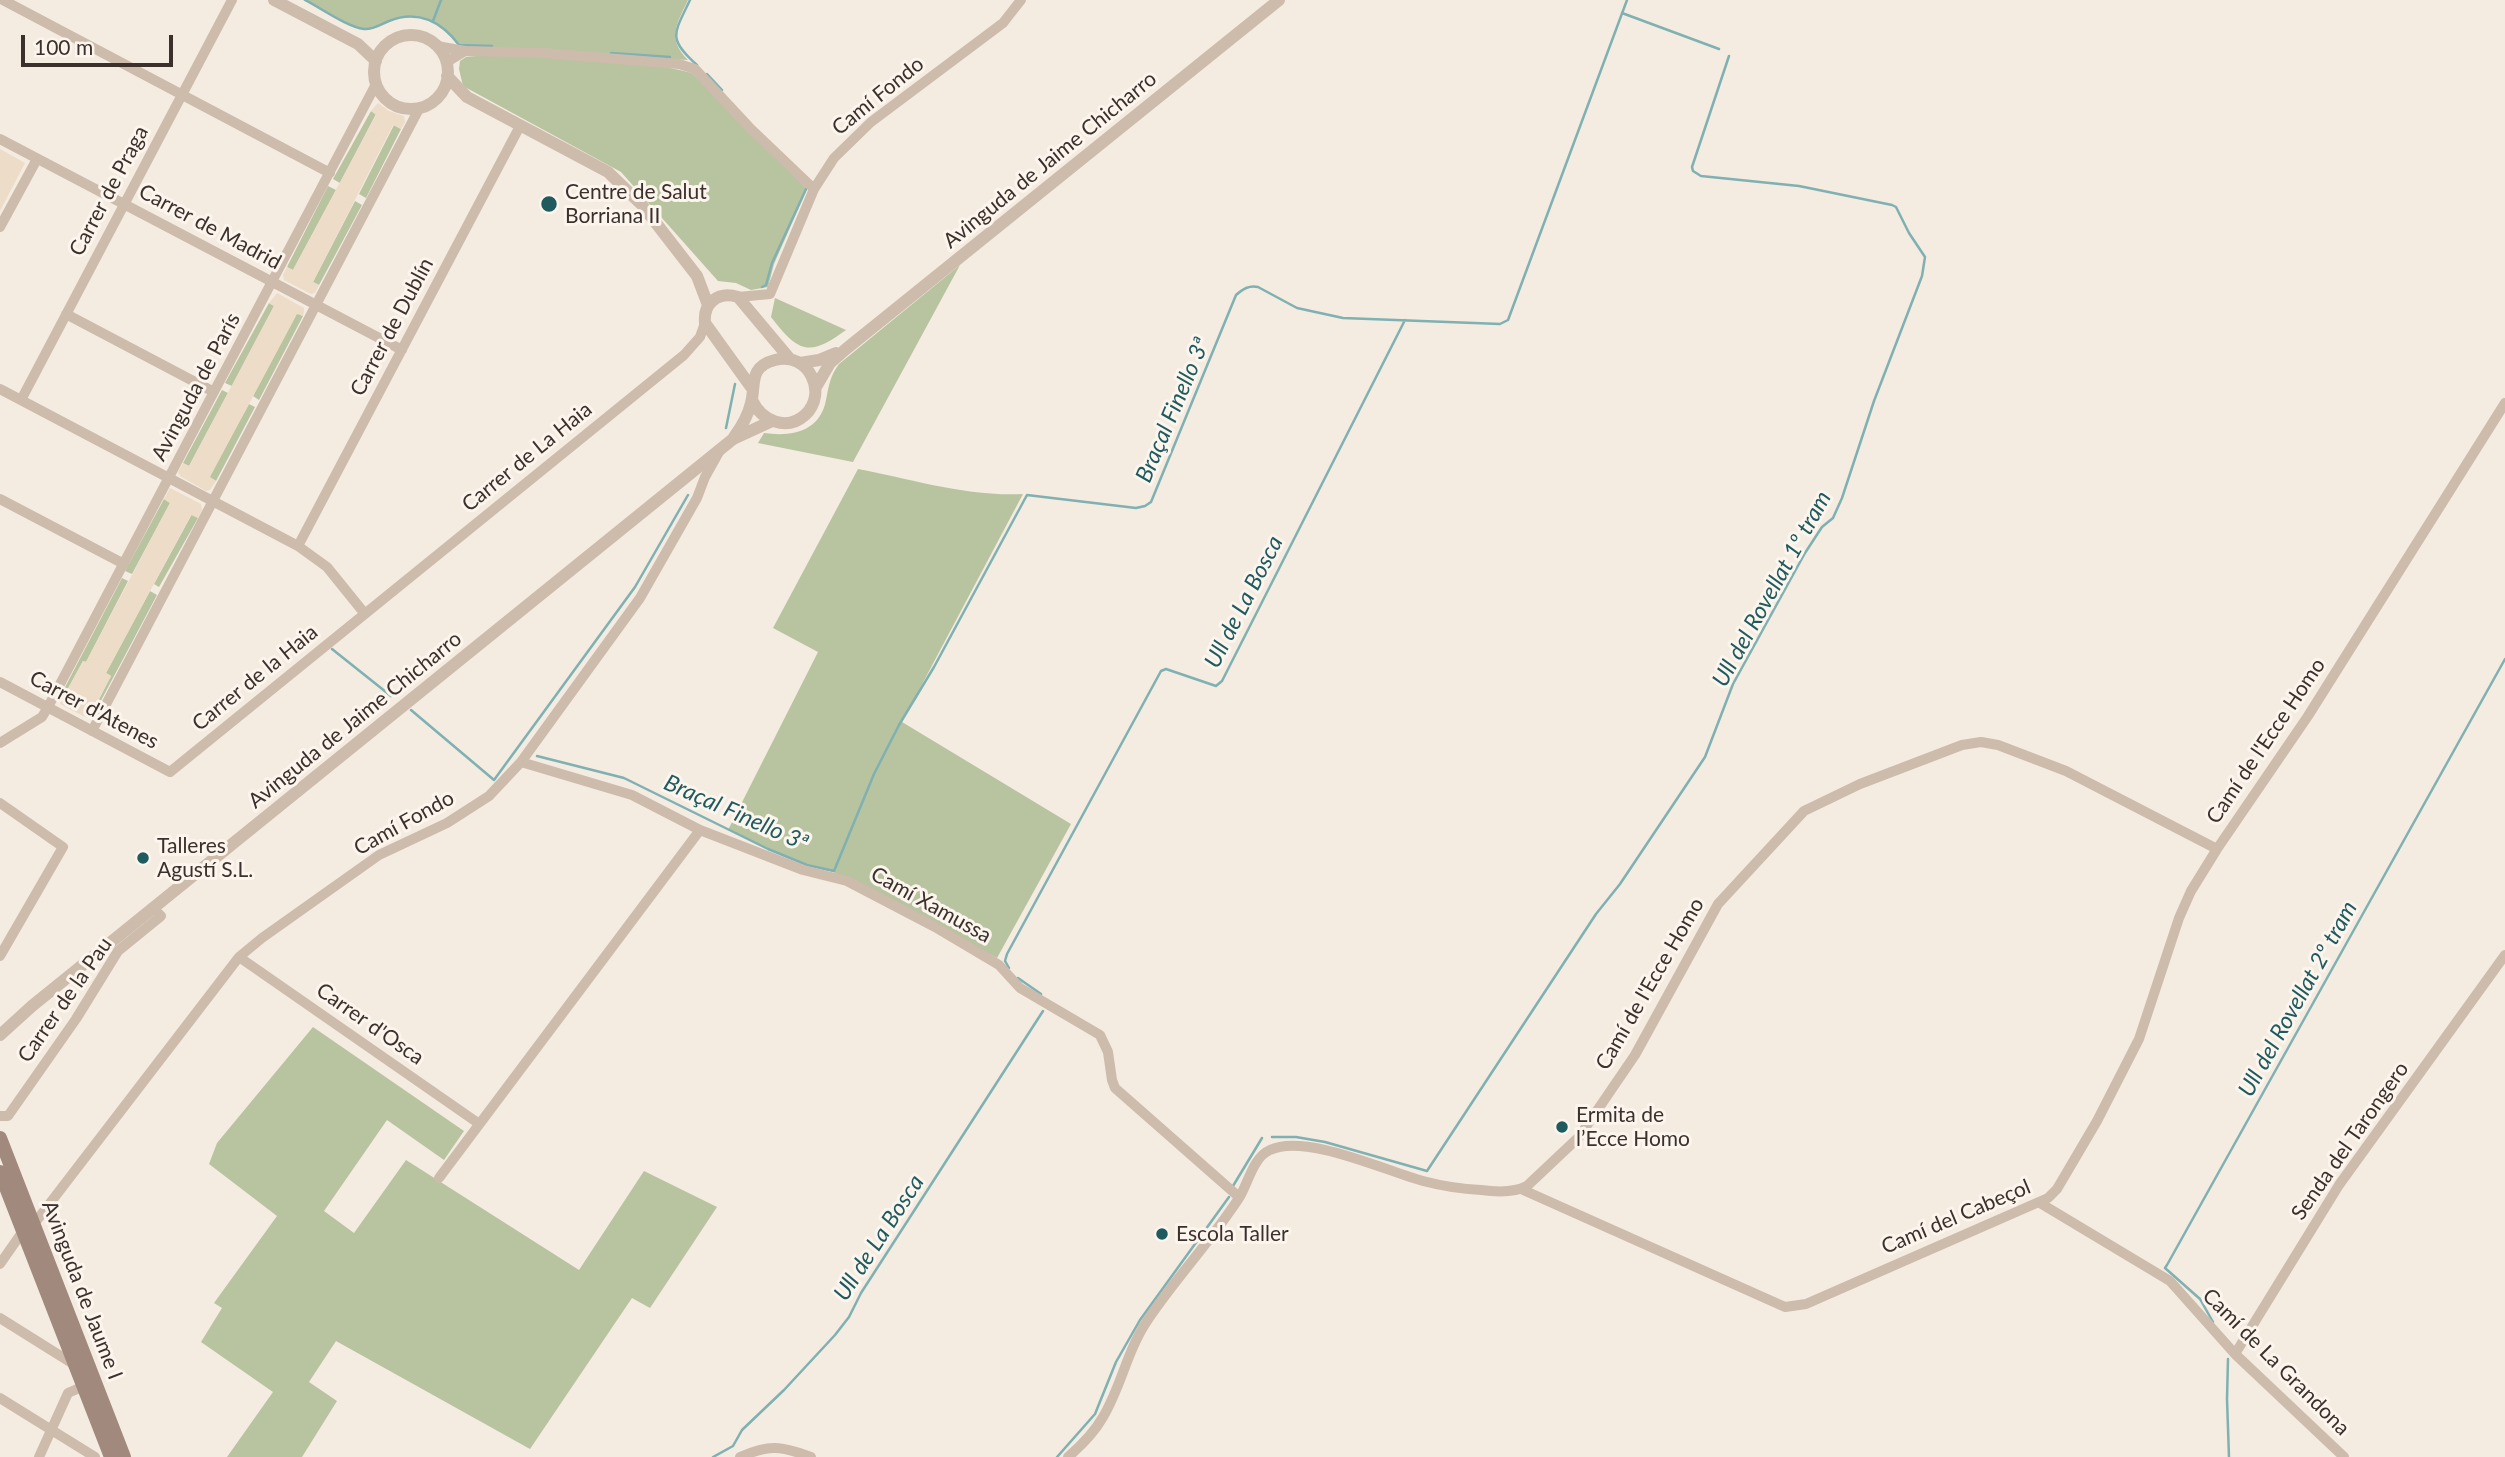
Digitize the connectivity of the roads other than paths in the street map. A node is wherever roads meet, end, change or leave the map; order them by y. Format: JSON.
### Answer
{"nodes":[{"id":1,"x":3,"y":0,"type":"edge"},
{"id":2,"x":232,"y":0,"type":"edge"},
{"id":3,"x":274,"y":0,"type":"edge"},
{"id":4,"x":1021,"y":0,"type":"edge"},
{"id":5,"x":1279,"y":0,"type":"edge"},
{"id":6,"x":387,"y":43,"type":"junction"},
{"id":7,"x":358,"y":44,"type":"junction"},
{"id":8,"x":437,"y":46,"type":"junction"},
{"id":9,"x":465,"y":51,"type":"junction"},
{"id":10,"x":376,"y":61,"type":"junction"},
{"id":11,"x":447,"y":62,"type":"junction"},
{"id":12,"x":447,"y":76,"type":"junction"},
{"id":13,"x":376,"y":84,"type":"junction"},
{"id":14,"x":182,"y":94,"type":"junction"},
{"id":15,"x":440,"y":94,"type":"junction"},
{"id":16,"x":467,"y":97,"type":"junction"},
{"id":17,"x":420,"y":107,"type":"junction"},
{"id":18,"x":520,"y":125,"type":"junction"},
{"id":19,"x":0,"y":139,"type":"edge"},
{"id":20,"x":37,"y":159,"type":"junction"},
{"id":21,"x":330,"y":173,"type":"junction"},
{"id":22,"x":814,"y":189,"type":"junction"},
{"id":23,"x":124,"y":204,"type":"junction"},
{"id":24,"x":0,"y":227,"type":"edge"},
{"id":25,"x":698,"y":276,"type":"junction"},
{"id":26,"x":273,"y":282,"type":"junction"},
{"id":27,"x":732,"y":296,"type":"junction"},
{"id":28,"x":708,"y":305,"type":"junction"},
{"id":29,"x":317,"y":306,"type":"junction"},
{"id":30,"x":66,"y":314,"type":"junction"},
{"id":31,"x":705,"y":323,"type":"junction"},
{"id":32,"x":846,"y":349,"type":"junction"},
{"id":33,"x":402,"y":350,"type":"junction"},
{"id":34,"x":795,"y":361,"type":"junction"},
{"id":35,"x":816,"y":387,"type":"junction"},
{"id":36,"x":0,"y":389,"type":"edge"},
{"id":37,"x":214,"y":392,"type":"junction"},
{"id":38,"x":752,"y":393,"type":"junction"},
{"id":39,"x":21,"y":400,"type":"junction"},
{"id":40,"x":2505,"y":403,"type":"edge"},
{"id":41,"x":772,"y":421,"type":"junction"},
{"id":42,"x":733,"y":439,"type":"junction"},
{"id":43,"x":719,"y":450,"type":"junction"},
{"id":44,"x":169,"y":478,"type":"junction"},
{"id":45,"x":0,"y":499,"type":"edge"},
{"id":46,"x":214,"y":501,"type":"junction"},
{"id":47,"x":298,"y":546,"type":"junction"},
{"id":48,"x":124,"y":564,"type":"junction"},
{"id":49,"x":365,"y":614,"type":"junction"},
{"id":50,"x":0,"y":682,"type":"edge"},
{"id":51,"x":48,"y":707,"type":"junction"},
{"id":52,"x":92,"y":731,"type":"junction"},
{"id":53,"x":0,"y":743,"type":"edge"},
{"id":54,"x":521,"y":762,"type":"junction"},
{"id":55,"x":170,"y":772,"type":"joint"},
{"id":56,"x":0,"y":803,"type":"edge"},
{"id":57,"x":700,"y":830,"type":"junction"},
{"id":58,"x":2217,"y":849,"type":"junction"},
{"id":59,"x":153,"y":908,"type":"junction"},
{"id":60,"x":2505,"y":955,"type":"edge"},
{"id":61,"x":0,"y":956,"type":"edge"},
{"id":62,"x":239,"y":957,"type":"junction"},
{"id":63,"x":21,"y":1014,"type":"junction"},
{"id":64,"x":0,"y":1023,"type":"edge"},
{"id":65,"x":0,"y":1035,"type":"edge"},
{"id":66,"x":0,"y":1116,"type":"edge"},
{"id":67,"x":478,"y":1123,"type":"junction"},
{"id":68,"x":0,"y":1138,"type":"edge"},
{"id":69,"x":0,"y":1172,"type":"edge"},
{"id":70,"x":439,"y":1178,"type":"dead end"},
{"id":71,"x":1521,"y":1189,"type":"junction"},
{"id":72,"x":1239,"y":1197,"type":"junction"},
{"id":73,"x":2039,"y":1203,"type":"junction"},
{"id":74,"x":28,"y":1227,"type":"junction"},
{"id":75,"x":0,"y":1264,"type":"edge"},
{"id":76,"x":0,"y":1318,"type":"edge"},
{"id":77,"x":2235,"y":1354,"type":"junction"},
{"id":78,"x":75,"y":1365,"type":"junction"},
{"id":79,"x":84,"y":1386,"type":"junction"},
{"id":80,"x":0,"y":1398,"type":"edge"},
{"id":81,"x":51,"y":1430,"type":"junction"},
{"id":82,"x":38,"y":1457,"type":"edge"},
{"id":83,"x":94,"y":1457,"type":"edge"},
{"id":84,"x":111,"y":1457,"type":"edge"},
{"id":85,"x":124,"y":1457,"type":"edge"},
{"id":86,"x":740,"y":1457,"type":"edge"},
{"id":87,"x":811,"y":1457,"type":"edge"},
{"id":88,"x":1068,"y":1457,"type":"edge"},
{"id":89,"x":2344,"y":1457,"type":"edge"}],
"edges":[{"from":1,"to":14,"type":"street"},
{"from":2,"to":14,"type":"street","name":"Carrer de Praga"},
{"from":3,"to":7,"type":"street"},
{"from":4,"to":22,"type":"street","name":"Camí Fondo"},
{"from":5,"to":32,"type":"street","name":"Avinguda de Jaime Chicharro"},
{"from":6,"to":7,"type":"street"},
{"from":6,"to":8,"type":"street"},
{"from":6,"to":10,"type":"street"},
{"from":7,"to":10,"type":"street"},
{"from":8,"to":9,"type":"street"},
{"from":8,"to":11,"type":"street"},
{"from":9,"to":11,"type":"street"},
{"from":9,"to":22,"type":"street"},
{"from":10,"to":13,"type":"street"},
{"from":11,"to":12,"type":"street"},
{"from":12,"to":15,"type":"street"},
{"from":12,"to":16,"type":"street"},
{"from":13,"to":17,"type":"street"},
{"from":13,"to":21,"type":"street","name":"Avinguda de París"},
{"from":14,"to":21,"type":"street"},
{"from":14,"to":23,"type":"street","name":"Carrer de Praga"},
{"from":15,"to":16,"type":"street"},
{"from":15,"to":17,"type":"street"},
{"from":16,"to":18,"type":"street"},
{"from":17,"to":29,"type":"street"},
{"from":18,"to":25,"type":"street"},
{"from":18,"to":33,"type":"street","name":"Carrer de Dublín"},
{"from":19,"to":20,"type":"street","name":"Carrer de Madrid"},
{"from":20,"to":23,"type":"street","name":"Carrer de Madrid"},
{"from":20,"to":24,"type":"street"},
{"from":21,"to":26,"type":"street","name":"Avinguda de París"},
{"from":22,"to":27,"type":"street","name":"Camí Fondo"},
{"from":23,"to":26,"type":"street","name":"Carrer de Madrid"},
{"from":23,"to":30,"type":"street","name":"Carrer de Praga"},
{"from":25,"to":27,"type":"street"},
{"from":25,"to":28,"type":"street"},
{"from":26,"to":29,"type":"street","name":"Carrer de Madrid"},
{"from":26,"to":37,"type":"street","name":"Avinguda de París"},
{"from":27,"to":28,"type":"street"},
{"from":27,"to":34,"type":"street"},
{"from":28,"to":31,"type":"street"},
{"from":29,"to":33,"type":"street","name":"Carrer de Madrid"},
{"from":29,"to":46,"type":"street"},
{"from":30,"to":37,"type":"street"},
{"from":30,"to":39,"type":"street","name":"Carrer de Praga"},
{"from":31,"to":38,"type":"street"},
{"from":31,"to":49,"type":"street","name":"Carrer de La Haia"},
{"from":32,"to":34,"type":"street"},
{"from":32,"to":35,"type":"street"},
{"from":33,"to":47,"type":"street","name":"Carrer de Dublín"},
{"from":34,"to":35,"type":"street"},
{"from":34,"to":38,"type":"street"},
{"from":35,"to":41,"type":"street"},
{"from":36,"to":39,"type":"street"},
{"from":37,"to":44,"type":"street","name":"Avinguda de París"},
{"from":38,"to":41,"type":"street"},
{"from":38,"to":42,"type":"street"},
{"from":39,"to":44,"type":"street"},
{"from":40,"to":58,"type":"street","name":"Camí de l'Ecce Homo"},
{"from":41,"to":42,"type":"street"},
{"from":42,"to":43,"type":"street","name":"Avinguda de Jaime Chicharro"},
{"from":43,"to":54,"type":"street","name":"Camí Fondo"},
{"from":43,"to":59,"type":"street","name":"Avinguda de Jaime Chicharro"},
{"from":44,"to":46,"type":"street"},
{"from":44,"to":48,"type":"street","name":"Avinguda de París"},
{"from":45,"to":48,"type":"street"},
{"from":46,"to":47,"type":"street"},
{"from":46,"to":52,"type":"street"},
{"from":47,"to":49,"type":"street"},
{"from":48,"to":51,"type":"street","name":"Avinguda de París"},
{"from":49,"to":55,"type":"street","name":"Carrer de la Haia"},
{"from":50,"to":51,"type":"street","name":"Carrer d'Atenes"},
{"from":51,"to":52,"type":"street","name":"Carrer d'Atenes"},
{"from":51,"to":53,"type":"street"},
{"from":52,"to":55,"type":"street","name":"Carrer d'Atenes"},
{"from":54,"to":57,"type":"street","name":"Camí Xamussa"},
{"from":54,"to":62,"type":"street","name":"Camí Fondo"},
{"from":56,"to":61,"type":"street"},
{"from":57,"to":67,"type":"street"},
{"from":57,"to":72,"type":"street","name":"Camí Xamussa"},
{"from":58,"to":71,"type":"street","name":"Camí de l'Ecce Homo"},
{"from":58,"to":73,"type":"street","name":"Camí del Cabeçol"},
{"from":59,"to":63,"type":"street","name":"Avinguda de Jaime Chicharro"},
{"from":59,"to":66,"type":"street","name":"Carrer de la Pau"},
{"from":60,"to":77,"type":"street","name":"Senda del Tarongero"},
{"from":62,"to":67,"type":"street","name":"Carrer d'Osca"},
{"from":62,"to":74,"type":"street","name":"Camí Fondo"},
{"from":63,"to":64,"type":"street","name":"Avinguda de Jaime Chicharro"},
{"from":63,"to":65,"type":"street","name":"Avinguda de Jaime Chicharro"},
{"from":67,"to":70,"type":"street"},
{"from":68,"to":74,"type":"main road","name":"Avinguda de Jaume I"},
{"from":69,"to":74,"type":"main road","name":"Avinguda de Jaume I"},
{"from":71,"to":72,"type":"street"},
{"from":71,"to":73,"type":"street","name":"Camí del Cabeçol"},
{"from":72,"to":88,"type":"street"},
{"from":73,"to":77,"type":"street","name":"Camí de La Grandona"},
{"from":74,"to":75,"type":"street","name":"Camí Fondo"},
{"from":74,"to":78,"type":"main road","name":"Avinguda de Jaume I"},
{"from":74,"to":85,"type":"main road","name":"Avinguda de Jaume I"},
{"from":76,"to":78,"type":"street"},
{"from":77,"to":89,"type":"street","name":"Camí de La Grandona"},
{"from":78,"to":79,"type":"main road","name":"Avinguda de Jaume I"},
{"from":79,"to":81,"type":"street"},
{"from":79,"to":84,"type":"main road","name":"Avinguda de Jaume I"},
{"from":80,"to":81,"type":"street"},
{"from":81,"to":82,"type":"street"},
{"from":81,"to":83,"type":"street"},
{"from":86,"to":87,"type":"street"}]}
